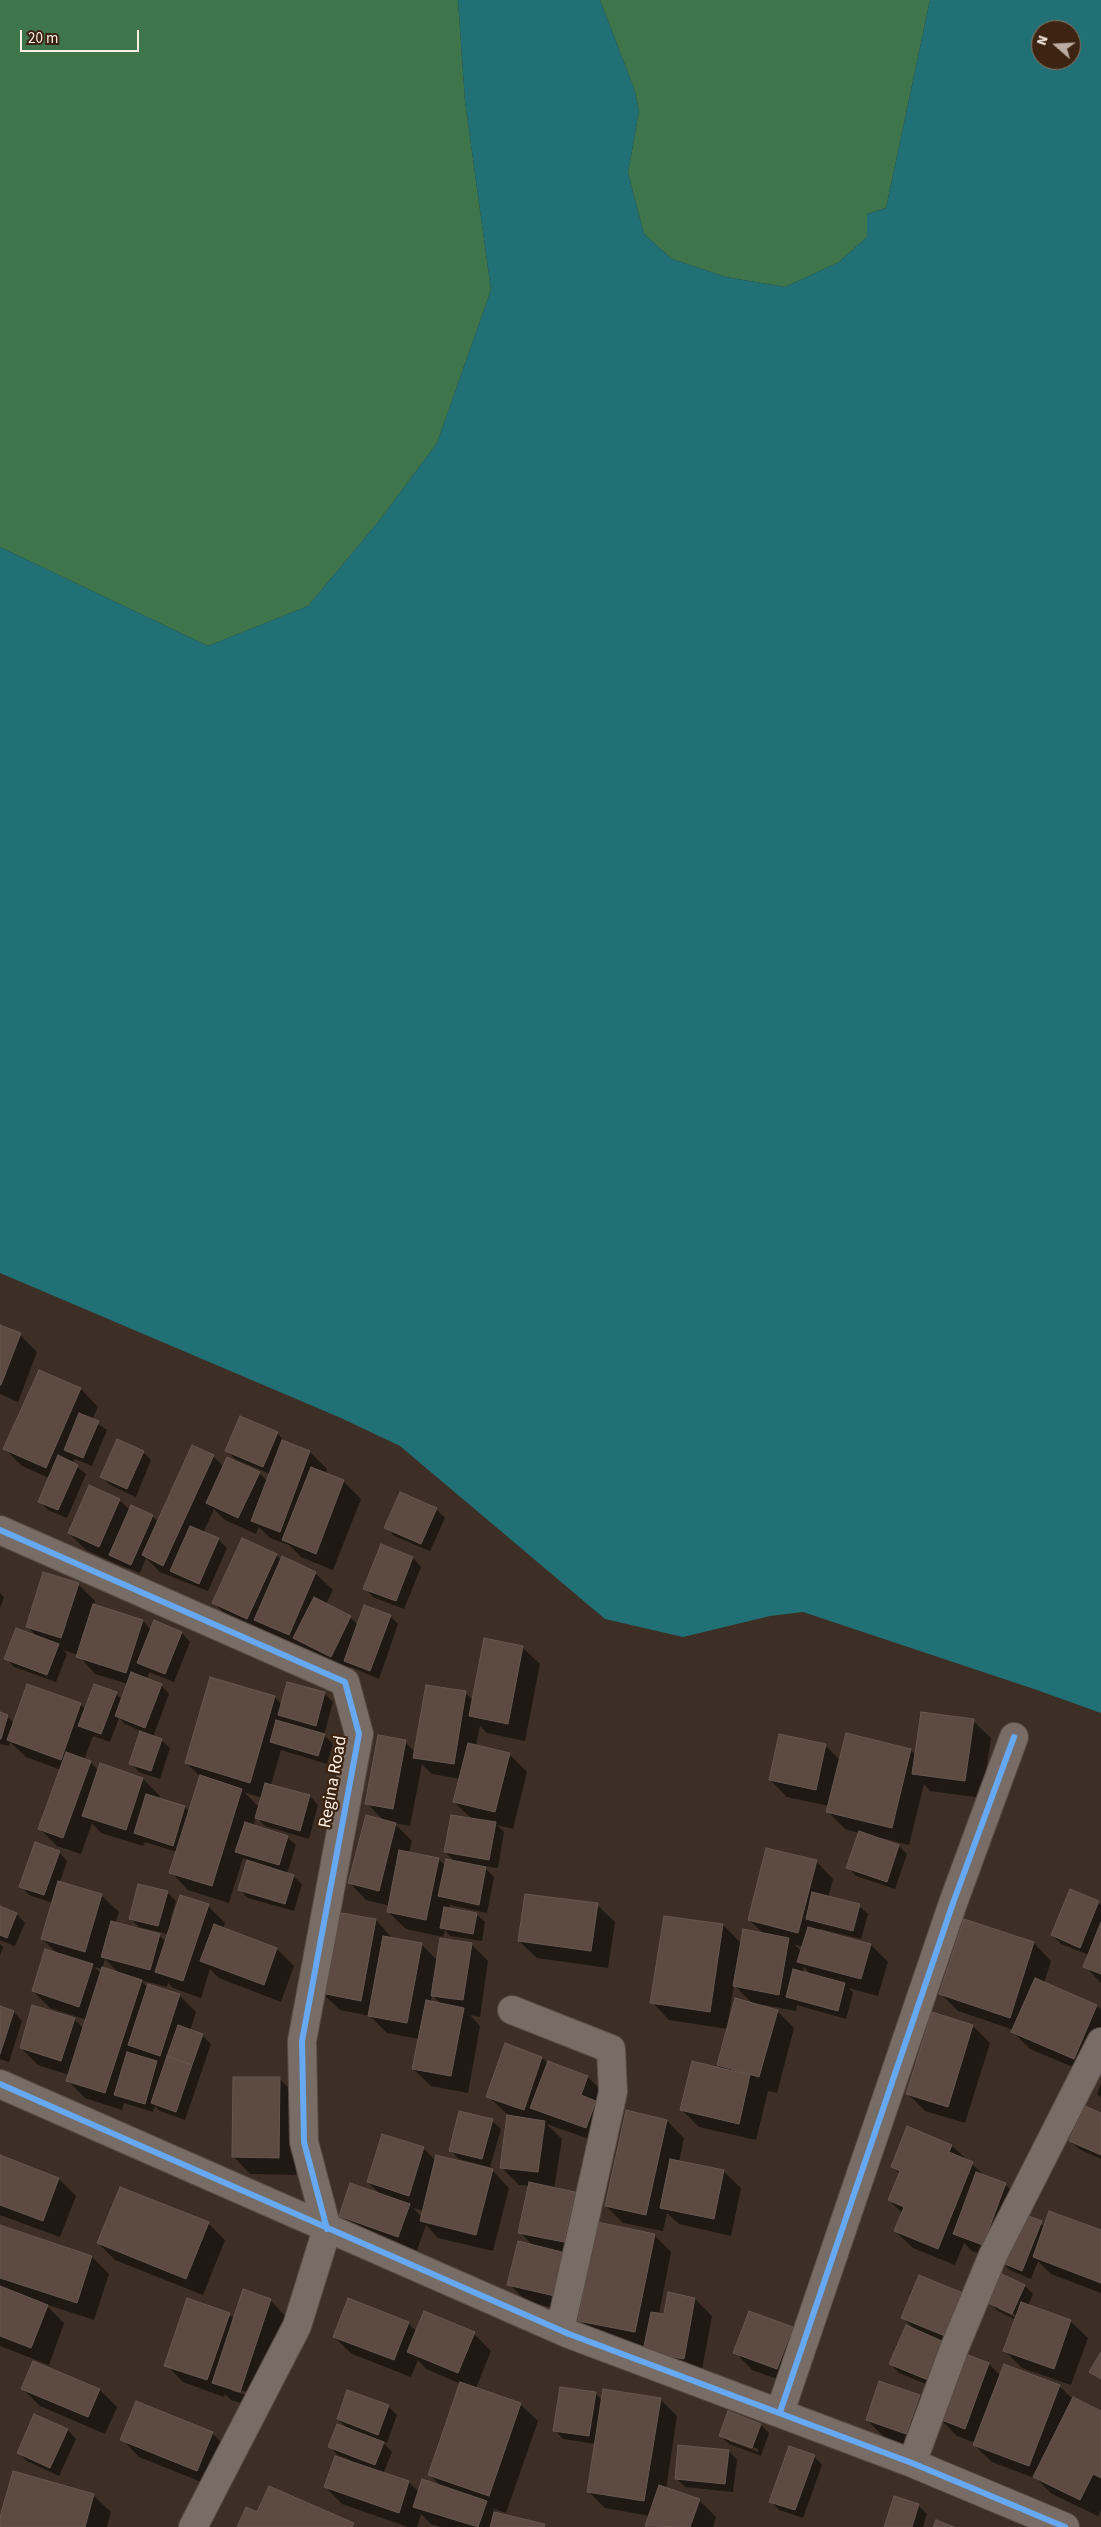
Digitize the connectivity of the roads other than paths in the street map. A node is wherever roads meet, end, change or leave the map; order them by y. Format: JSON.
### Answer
{"nodes":[{"id":1,"x":0,"y":1530,"type":"edge"},
{"id":2,"x":1014,"y":1737,"type":"dead end"},
{"id":3,"x":512,"y":2010,"type":"dead end"},
{"id":4,"x":1101,"y":2042,"type":"edge"},
{"id":5,"x":0,"y":2084,"type":"edge"},
{"id":6,"x":327,"y":2229,"type":"junction"},
{"id":7,"x":560,"y":2330,"type":"junction"},
{"id":8,"x":780,"y":2412,"type":"junction"},
{"id":9,"x":912,"y":2463,"type":"junction"},
{"id":10,"x":193,"y":2527,"type":"edge"},
{"id":11,"x":1064,"y":2527,"type":"edge"}],
"edges":[{"from":1,"to":6,"type":"street","name":"Regina Road"},
{"from":2,"to":8,"type":"street"},
{"from":3,"to":7,"type":"street"},
{"from":4,"to":9,"type":"street"},
{"from":5,"to":6,"type":"street"},
{"from":6,"to":7,"type":"street"},
{"from":6,"to":10,"type":"street"},
{"from":7,"to":8,"type":"street"},
{"from":8,"to":9,"type":"street"},
{"from":9,"to":11,"type":"street"}]}
